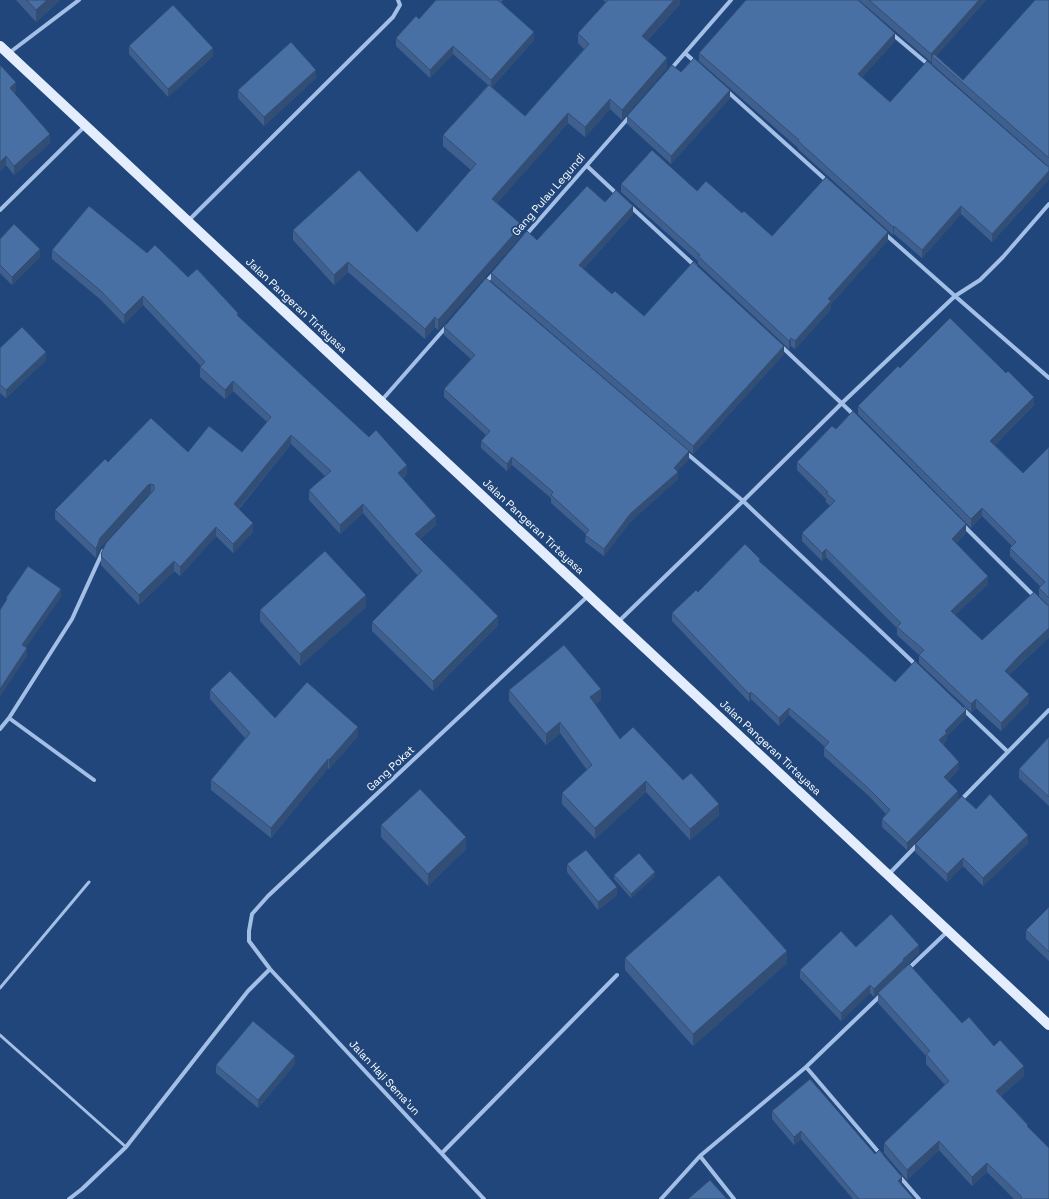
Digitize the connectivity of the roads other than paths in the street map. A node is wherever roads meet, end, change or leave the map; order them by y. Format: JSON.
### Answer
{"nodes":[{"id":1,"x":78,"y":0,"type":"edge"},
{"id":2,"x":398,"y":0,"type":"edge"},
{"id":3,"x":731,"y":0,"type":"edge"},
{"id":4,"x":890,"y":31,"type":"edge"},
{"id":5,"x":0,"y":46,"type":"edge"},
{"id":6,"x":8,"y":53,"type":"junction"},
{"id":7,"x":685,"y":53,"type":"junction"},
{"id":8,"x":697,"y":64,"type":"edge"},
{"id":9,"x":931,"y":67,"type":"edge"},
{"id":10,"x":670,"y":71,"type":"edge"},
{"id":11,"x":726,"y":90,"type":"edge"},
{"id":12,"x":633,"y":112,"type":"edge"},
{"id":13,"x":85,"y":126,"type":"junction"},
{"id":14,"x":587,"y":166,"type":"junction"},
{"id":15,"x":832,"y":185,"type":"edge"},
{"id":16,"x":621,"y":198,"type":"edge"},
{"id":17,"x":627,"y":204,"type":"edge"},
{"id":18,"x":1049,"y":204,"type":"edge"},
{"id":19,"x":0,"y":210,"type":"edge"},
{"id":20,"x":188,"y":222,"type":"junction"},
{"id":21,"x":879,"y":228,"type":"edge"},
{"id":22,"x":524,"y":238,"type":"edge"},
{"id":23,"x":697,"y":268,"type":"edge"},
{"id":24,"x":496,"y":270,"type":"edge"},
{"id":25,"x":486,"y":281,"type":"junction"},
{"id":26,"x":492,"y":286,"type":"edge"},
{"id":27,"x":481,"y":287,"type":"edge"},
{"id":28,"x":955,"y":296,"type":"junction"},
{"id":29,"x":450,"y":323,"type":"edge"},
{"id":30,"x":778,"y":343,"type":"edge"},
{"id":31,"x":1049,"y":378,"type":"edge"},
{"id":32,"x":381,"y":401,"type":"junction"},
{"id":33,"x":842,"y":402,"type":"junction"},
{"id":34,"x":859,"y":420,"type":"edge"},
{"id":35,"x":677,"y":445,"type":"edge"},
{"id":36,"x":743,"y":502,"type":"junction"},
{"id":37,"x":960,"y":521,"type":"edge"},
{"id":38,"x":108,"y":544,"type":"edge"},
{"id":39,"x":589,"y":595,"type":"junction"},
{"id":40,"x":1038,"y":600,"type":"edge"},
{"id":41,"x":617,"y":622,"type":"junction"},
{"id":42,"x":922,"y":670,"type":"edge"},
{"id":43,"x":962,"y":708,"type":"edge"},
{"id":44,"x":1049,"y":710,"type":"edge"},
{"id":45,"x":9,"y":718,"type":"junction"},
{"id":46,"x":0,"y":729,"type":"edge"},
{"id":47,"x":1008,"y":752,"type":"junction"},
{"id":48,"x":94,"y":780,"type":"dead end"},
{"id":49,"x":959,"y":802,"type":"edge"},
{"id":50,"x":921,"y":841,"type":"edge"},
{"id":51,"x":888,"y":875,"type":"junction"},
{"id":52,"x":88,"y":882,"type":"dead end"},
{"id":53,"x":948,"y":931,"type":"junction"},
{"id":54,"x":270,"y":969,"type":"junction"},
{"id":55,"x":903,"y":974,"type":"edge"},
{"id":56,"x":617,"y":975,"type":"dead end"},
{"id":57,"x":0,"y":988,"type":"edge"},
{"id":58,"x":886,"y":991,"type":"edge"},
{"id":59,"x":1049,"y":1025,"type":"edge"},
{"id":60,"x":0,"y":1036,"type":"edge"},
{"id":61,"x":806,"y":1067,"type":"junction"},
{"id":62,"x":126,"y":1147,"type":"junction"},
{"id":63,"x":442,"y":1153,"type":"junction"},
{"id":64,"x":700,"y":1156,"type":"junction"},
{"id":65,"x":883,"y":1157,"type":"edge"},
{"id":66,"x":898,"y":1175,"type":"edge"},
{"id":67,"x":69,"y":1199,"type":"edge"},
{"id":68,"x":484,"y":1199,"type":"edge"},
{"id":69,"x":661,"y":1199,"type":"edge"},
{"id":70,"x":734,"y":1199,"type":"edge"},
{"id":71,"x":919,"y":1199,"type":"edge"}],
"edges":[{"from":1,"to":6,"type":"street"},
{"from":2,"to":20,"type":"street"},
{"from":3,"to":7,"type":"street"},
{"from":4,"to":9,"type":"street"},
{"from":5,"to":6,"type":"main road","name":"Jalan Pangeran Tirtayasa"},
{"from":6,"to":13,"type":"main road","name":"Jalan Pangeran Tirtayasa"},
{"from":7,"to":8,"type":"street"},
{"from":7,"to":10,"type":"street"},
{"from":11,"to":15,"type":"street"},
{"from":12,"to":14,"type":"street","name":"Gang Pulau Legundi"},
{"from":13,"to":19,"type":"street"},
{"from":13,"to":20,"type":"main road","name":"Jalan Pangeran Tirtayasa"},
{"from":14,"to":16,"type":"street"},
{"from":14,"to":22,"type":"street","name":"Gang Pulau Legundi"},
{"from":17,"to":23,"type":"street"},
{"from":18,"to":28,"type":"street"},
{"from":20,"to":32,"type":"main road","name":"Jalan Pangeran Tirtayasa"},
{"from":21,"to":28,"type":"street"},
{"from":24,"to":25,"type":"street"},
{"from":25,"to":26,"type":"street"},
{"from":25,"to":27,"type":"street"},
{"from":28,"to":31,"type":"street"},
{"from":28,"to":33,"type":"street"},
{"from":29,"to":32,"type":"street"},
{"from":30,"to":33,"type":"street"},
{"from":32,"to":39,"type":"main road","name":"Jalan Pangeran Tirtayasa"},
{"from":33,"to":34,"type":"street"},
{"from":33,"to":36,"type":"street"},
{"from":35,"to":36,"type":"street"},
{"from":36,"to":41,"type":"street"},
{"from":36,"to":42,"type":"street"},
{"from":37,"to":40,"type":"street"},
{"from":38,"to":45,"type":"street"},
{"from":39,"to":41,"type":"main road","name":"Jalan Pangeran Tirtayasa"},
{"from":39,"to":54,"type":"street","name":"Gang Pokat"},
{"from":41,"to":51,"type":"main road","name":"Jalan Pangeran Tirtayasa"},
{"from":43,"to":47,"type":"street"},
{"from":44,"to":47,"type":"street"},
{"from":45,"to":46,"type":"street"},
{"from":45,"to":48,"type":"street"},
{"from":47,"to":49,"type":"street"},
{"from":50,"to":51,"type":"street"},
{"from":51,"to":53,"type":"main road","name":"Jalan Pangeran Tirtayasa"},
{"from":52,"to":57,"type":"lane"},
{"from":53,"to":55,"type":"street"},
{"from":53,"to":59,"type":"main road","name":"Jalan Pangeran Tirtayasa"},
{"from":54,"to":62,"type":"street"},
{"from":54,"to":63,"type":"street","name":"Jalan Haji Sema'un"},
{"from":56,"to":63,"type":"street"},
{"from":58,"to":61,"type":"street"},
{"from":60,"to":62,"type":"lane"},
{"from":61,"to":64,"type":"street"},
{"from":61,"to":65,"type":"street"},
{"from":62,"to":67,"type":"street"},
{"from":63,"to":68,"type":"street","name":"Jalan Haji Sema'un"},
{"from":64,"to":69,"type":"street"},
{"from":64,"to":70,"type":"street"},
{"from":66,"to":71,"type":"street"}]}
